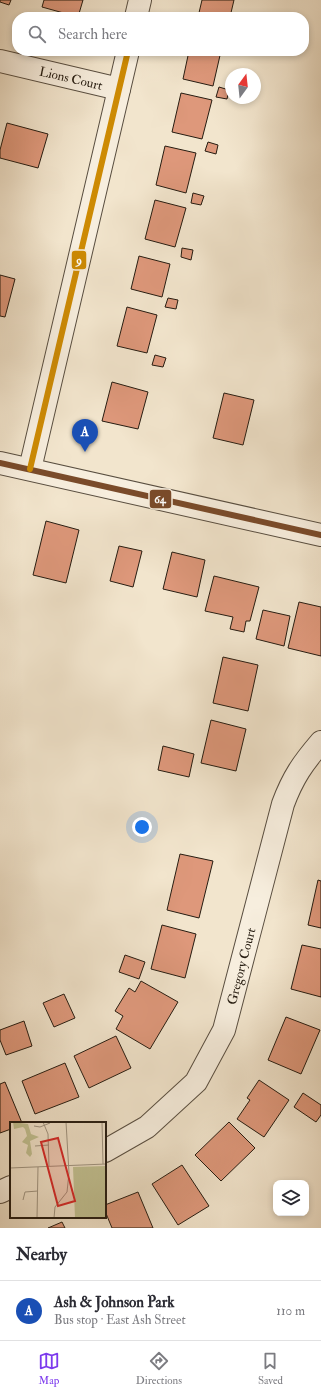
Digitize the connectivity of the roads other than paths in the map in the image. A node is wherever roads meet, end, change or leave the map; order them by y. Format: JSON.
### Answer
{"nodes":[{"id":1,"x":140,"y":0,"type":"edge"},
{"id":2,"x":137,"y":12,"type":"edge"},
{"id":3,"x":127,"y":56,"type":"edge"},
{"id":4,"x":0,"y":61,"type":"edge"},
{"id":5,"x":119,"y":89,"type":"junction"},
{"id":6,"x":0,"y":463,"type":"edge"},
{"id":7,"x":30,"y":469,"type":"junction"},
{"id":8,"x":321,"y":535,"type":"edge"},
{"id":9,"x":321,"y":742,"type":"edge"},
{"id":10,"x":106,"y":1150,"type":"edge"},
{"id":11,"x":10,"y":1187,"type":"edge"},
{"id":12,"x":0,"y":1192,"type":"edge"}],
"edges":[{"from":1,"to":2,"type":"street"},
{"from":3,"to":5,"type":"street"},
{"from":4,"to":5,"type":"street","name":"Lions Court"},
{"from":5,"to":7,"type":"street"},
{"from":6,"to":7,"type":"street"},
{"from":7,"to":8,"type":"street"},
{"from":9,"to":10,"type":"street","name":"Gregory Court"},
{"from":11,"to":12,"type":"street"}]}
